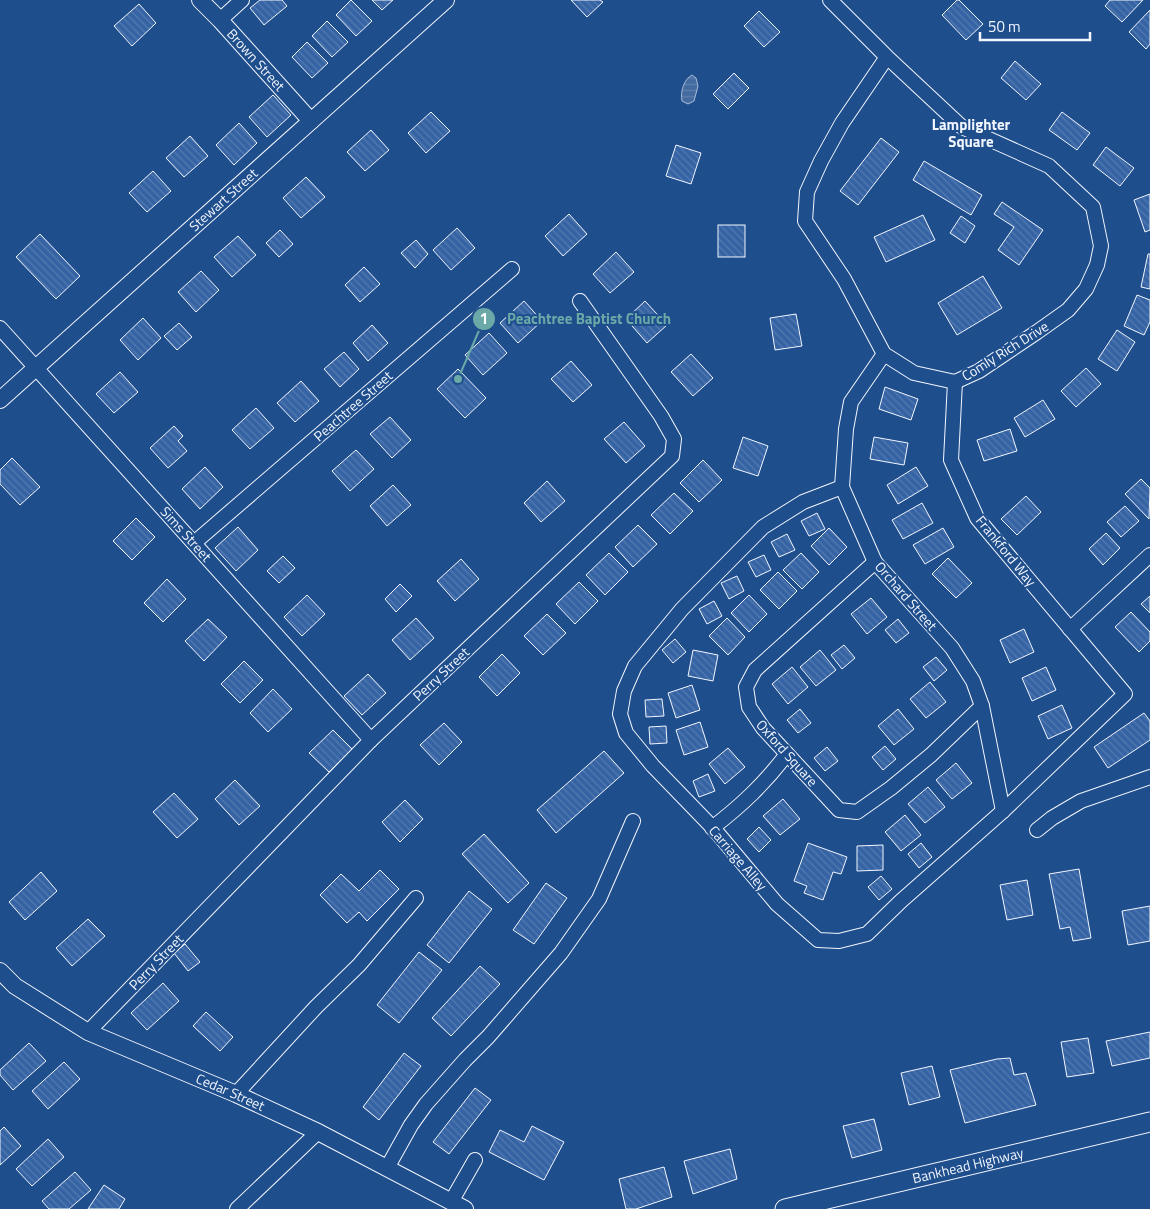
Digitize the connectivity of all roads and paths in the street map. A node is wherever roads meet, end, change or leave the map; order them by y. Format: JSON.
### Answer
{"nodes":[{"id":1,"x":200,"y":0,"type":"edge"},
{"id":2,"x":242,"y":0,"type":"edge"},
{"id":3,"x":446,"y":0,"type":"edge"},
{"id":4,"x":830,"y":0,"type":"edge"},
{"id":5,"x":220,"y":20,"type":"junction"},
{"id":6,"x":887,"y":57,"type":"junction"},
{"id":7,"x":311,"y":121,"type":"junction"},
{"id":8,"x":512,"y":269,"type":"dead end"},
{"id":9,"x":580,"y":301,"type":"dead end"},
{"id":10,"x":0,"y":328,"type":"edge"},
{"id":11,"x":884,"y":354,"type":"junction"},
{"id":12,"x":36,"y":367,"type":"junction"},
{"id":13,"x":955,"y":382,"type":"junction"},
{"id":14,"x":0,"y":400,"type":"edge"},
{"id":15,"x":842,"y":487,"type":"junction"},
{"id":16,"x":194,"y":544,"type":"junction"},
{"id":17,"x":1150,"y":555,"type":"edge"},
{"id":18,"x":875,"y":562,"type":"junction"},
{"id":19,"x":1070,"y":629,"type":"junction"},
{"id":20,"x":1125,"y":694,"type":"joint"},
{"id":21,"x":982,"y":706,"type":"junction"},
{"id":22,"x":371,"y":740,"type":"junction"},
{"id":23,"x":787,"y":754,"type":"junction"},
{"id":24,"x":1150,"y":777,"type":"edge"},
{"id":25,"x":1003,"y":811,"type":"junction"},
{"id":26,"x":633,"y":821,"type":"dead end"},
{"id":27,"x":712,"y":828,"type":"junction"},
{"id":28,"x":1037,"y":830,"type":"dead end"},
{"id":29,"x":416,"y":898,"type":"dead end"},
{"id":30,"x":0,"y":971,"type":"edge"},
{"id":31,"x":88,"y":1032,"type":"junction"},
{"id":32,"x":236,"y":1094,"type":"junction"},
{"id":33,"x":1150,"y":1122,"type":"edge"},
{"id":34,"x":318,"y":1132,"type":"junction"},
{"id":35,"x":475,"y":1160,"type":"dead end"},
{"id":36,"x":387,"y":1168,"type":"junction"},
{"id":37,"x":458,"y":1206,"type":"edge"},
{"id":38,"x":237,"y":1209,"type":"edge"},
{"id":39,"x":784,"y":1209,"type":"edge"}],
"edges":[{"from":1,"to":5,"type":"street","name":"Brown Street"},
{"from":2,"to":5,"type":"street"},
{"from":3,"to":7,"type":"street","name":"Stewart Street"},
{"from":4,"to":6,"type":"street","name":"Comly Rich Drive"},
{"from":5,"to":7,"type":"street","name":"Brown Street"},
{"from":6,"to":11,"type":"street","name":"Comly Rich Drive"},
{"from":6,"to":13,"type":"street","name":"Comly Rich Drive"},
{"from":7,"to":12,"type":"street","name":"Stewart Street"},
{"from":8,"to":16,"type":"street","name":"Peachtree Street"},
{"from":9,"to":22,"type":"street","name":"Perry Street"},
{"from":10,"to":12,"type":"street","name":"Sims Street"},
{"from":11,"to":13,"type":"street","name":"Comly Rich Drive"},
{"from":11,"to":15,"type":"street","name":"Orchard Street"},
{"from":12,"to":14,"type":"street","name":"Stewart Street"},
{"from":12,"to":16,"type":"street","name":"Sims Street"},
{"from":13,"to":19,"type":"street","name":"Frankford Way"},
{"from":15,"to":18,"type":"street","name":"Orchard Street"},
{"from":15,"to":27,"type":"street","name":"Carriage Alley"},
{"from":16,"to":22,"type":"street","name":"Sims Street"},
{"from":17,"to":19,"type":"street"},
{"from":18,"to":21,"type":"street","name":"Orchard Street"},
{"from":18,"to":23,"type":"street","name":"Oxford Square"},
{"from":19,"to":20,"type":"street","name":"Frankford Way"},
{"from":20,"to":25,"type":"street","name":"Carriage Alley"},
{"from":21,"to":23,"type":"street","name":"Oxford Square"},
{"from":21,"to":25,"type":"street","name":"Orchard Street"},
{"from":22,"to":31,"type":"street","name":"Perry Street"},
{"from":23,"to":27,"type":"street"},
{"from":24,"to":28,"type":"street"},
{"from":25,"to":27,"type":"street","name":"Carriage Alley"},
{"from":26,"to":36,"type":"street"},
{"from":29,"to":32,"type":"street"},
{"from":30,"to":31,"type":"street","name":"Cedar Street"},
{"from":31,"to":32,"type":"street","name":"Cedar Street"},
{"from":32,"to":34,"type":"street","name":"Cedar Street"},
{"from":33,"to":39,"type":"main road","name":"Bankhead Highway"},
{"from":34,"to":36,"type":"street","name":"Cedar Street"},
{"from":34,"to":38,"type":"street"},
{"from":35,"to":37,"type":"street"},
{"from":36,"to":37,"type":"street","name":"Cedar Street"}]}
